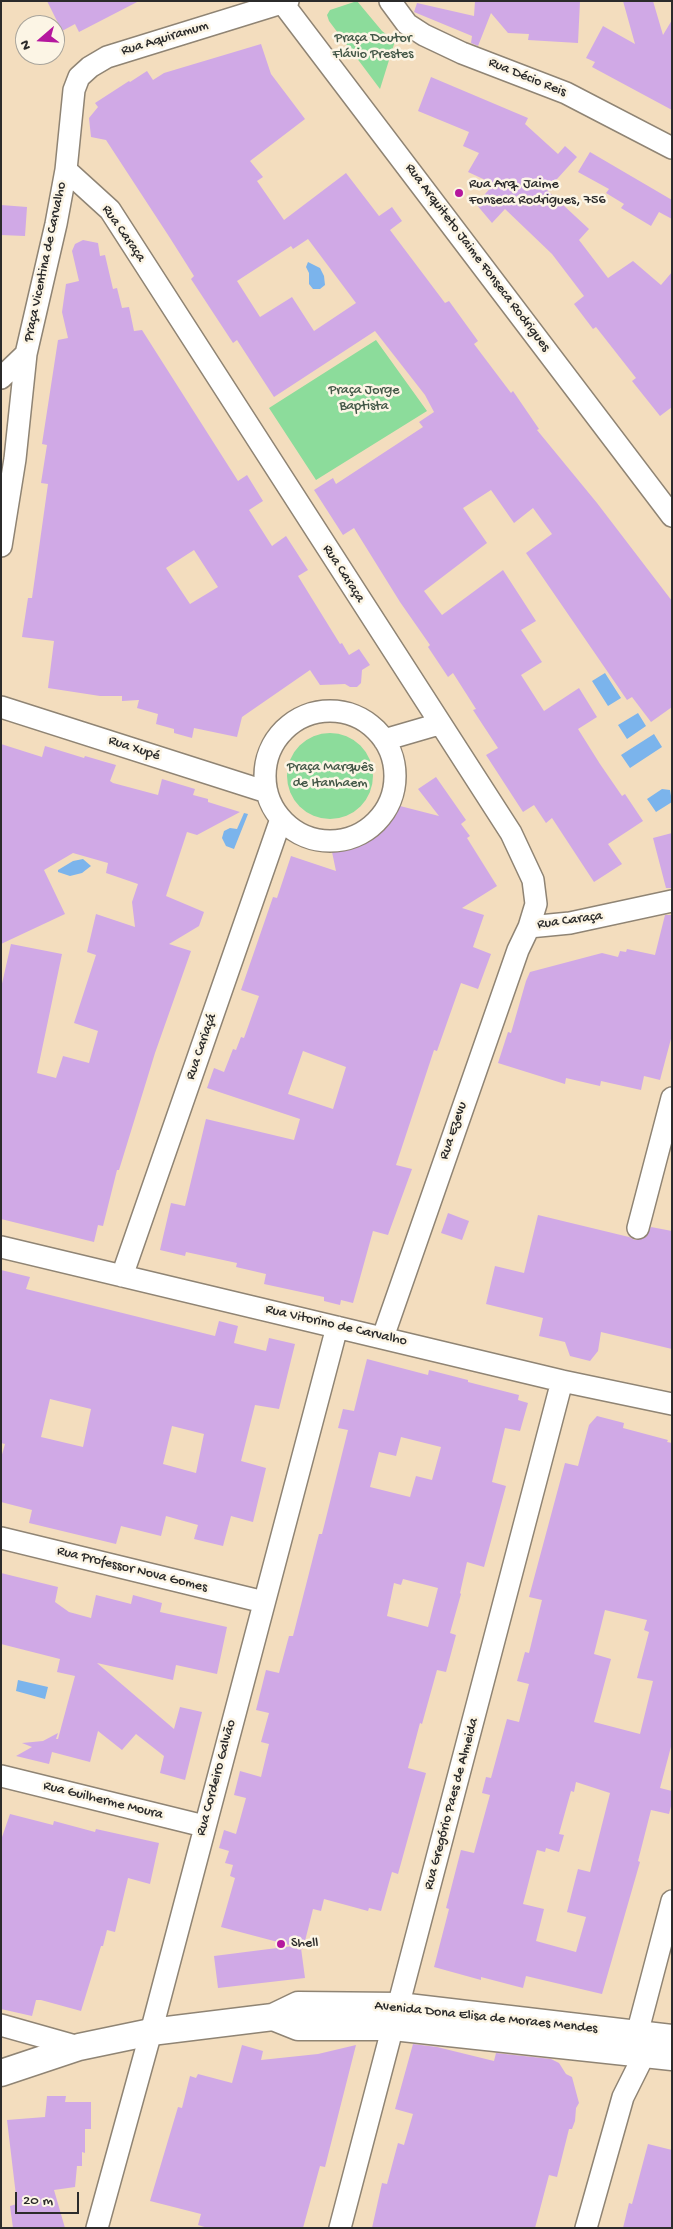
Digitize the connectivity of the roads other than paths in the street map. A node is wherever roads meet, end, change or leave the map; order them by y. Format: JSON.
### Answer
{"nodes":[{"id":1,"x":390,"y":1,"type":"edge"},
{"id":2,"x":284,"y":2,"type":"edge"},
{"id":3,"x":672,"y":148,"type":"edge"},
{"id":4,"x":66,"y":170,"type":"junction"},
{"id":5,"x":26,"y":354,"type":"junction"},
{"id":6,"x":1,"y":378,"type":"edge"},
{"id":7,"x":672,"y":516,"type":"edge"},
{"id":8,"x":1,"y":546,"type":"edge"},
{"id":9,"x":1,"y":707,"type":"edge"},
{"id":10,"x":439,"y":724,"type":"junction"},
{"id":11,"x":384,"y":740,"type":"junction"},
{"id":12,"x":267,"y":792,"type":"junction"},
{"id":13,"x":281,"y":819,"type":"junction"},
{"id":14,"x":672,"y":901,"type":"edge"},
{"id":15,"x":529,"y":927,"type":"junction"},
{"id":16,"x":672,"y":1098,"type":"edge"},
{"id":17,"x":638,"y":1228,"type":"dead end"},
{"id":18,"x":1,"y":1247,"type":"edge"},
{"id":19,"x":122,"y":1276,"type":"junction"},
{"id":20,"x":337,"y":1327,"type":"junction"},
{"id":21,"x":383,"y":1337,"type":"junction"},
{"id":22,"x":562,"y":1381,"type":"junction"},
{"id":23,"x":672,"y":1404,"type":"edge"},
{"id":24,"x":1,"y":1538,"type":"edge"},
{"id":25,"x":264,"y":1602,"type":"junction"},
{"id":26,"x":1,"y":1776,"type":"edge"},
{"id":27,"x":204,"y":1826,"type":"junction"},
{"id":28,"x":672,"y":1900,"type":"edge"},
{"id":29,"x":396,"y":2016,"type":"junction"},
{"id":30,"x":1,"y":2026,"type":"edge"},
{"id":31,"x":151,"y":2032,"type":"junction"},
{"id":32,"x":672,"y":2038,"type":"edge"},
{"id":33,"x":78,"y":2047,"type":"junction"},
{"id":34,"x":635,"y":2047,"type":"junction"},
{"id":35,"x":672,"y":2057,"type":"edge"},
{"id":36,"x":1,"y":2073,"type":"edge"},
{"id":37,"x":97,"y":2228,"type":"edge"},
{"id":38,"x":340,"y":2228,"type":"edge"},
{"id":39,"x":586,"y":2228,"type":"edge"}],
"edges":[{"from":1,"to":3,"type":"street","name":"Rua Décio Reis"},
{"from":2,"to":4,"type":"street","name":"Rua Aquiramum"},
{"from":2,"to":7,"type":"street","name":"Rua Arquiteto Jaime Fonseca Rodrigues"},
{"from":4,"to":5,"type":"street","name":"Praça Vicentina de Carvalho"},
{"from":4,"to":10,"type":"street","name":"Rua Caraça"},
{"from":5,"to":6,"type":"street","name":"Praça Vicentina de Carvalho"},
{"from":5,"to":8,"type":"street","name":"Praça Vicentina de Carvalho"},
{"from":9,"to":12,"type":"street","name":"Rua Xupé"},
{"from":10,"to":11,"type":"street"},
{"from":10,"to":15,"type":"street","name":"Rua Caraça"},
{"from":11,"to":12,"type":"street"},
{"from":11,"to":13,"type":"street"},
{"from":12,"to":13,"type":"street"},
{"from":13,"to":19,"type":"street","name":"Rua Cariaçá"},
{"from":14,"to":15,"type":"street","name":"Rua Caraça"},
{"from":15,"to":21,"type":"street","name":"Rua Ezevu"},
{"from":16,"to":17,"type":"street"},
{"from":18,"to":19,"type":"street","name":"Rua Vitorino de Carvalho"},
{"from":19,"to":20,"type":"street","name":"Rua Vitorino de Carvalho"},
{"from":20,"to":21,"type":"street","name":"Rua Vitorino de Carvalho"},
{"from":20,"to":25,"type":"street","name":"Rua Cordeiro Galvão"},
{"from":21,"to":22,"type":"street","name":"Rua Vitorino de Carvalho"},
{"from":22,"to":23,"type":"street","name":"Rua Vitorino de Carvalho"},
{"from":22,"to":29,"type":"street","name":"Rua Gregório Paes de Almeida"},
{"from":24,"to":25,"type":"street","name":"Rua Professor Nova Gomes"},
{"from":25,"to":27,"type":"street","name":"Rua Cordeiro Galvão"},
{"from":26,"to":27,"type":"street","name":"Rua Guilherme Moura"},
{"from":27,"to":31,"type":"street","name":"Rua Cordeiro Galvão"},
{"from":28,"to":34,"type":"street"},
{"from":29,"to":31,"type":"street","name":"Avenida Dona Elisa de Moraes Mendes"},
{"from":29,"to":34,"type":"street","name":"Avenida Dona Elisa de Moraes Mendes"},
{"from":29,"to":38,"type":"street","name":"Rua Gregório Paes de Almeida"},
{"from":30,"to":33,"type":"street"},
{"from":31,"to":33,"type":"street","name":"Avenida Dona Elisa de Moraes Mendes"},
{"from":31,"to":37,"type":"street","name":"Rua Cordeiro Galvão"},
{"from":32,"to":34,"type":"street","name":"Avenida Dona Elisa de Moraes Mendes"},
{"from":33,"to":36,"type":"street","name":"Avenida Dona Elisa de Moraes Mendes"},
{"from":34,"to":35,"type":"street","name":"Avenida Dona Elisa de Moraes Mendes"},
{"from":34,"to":39,"type":"street"}]}
